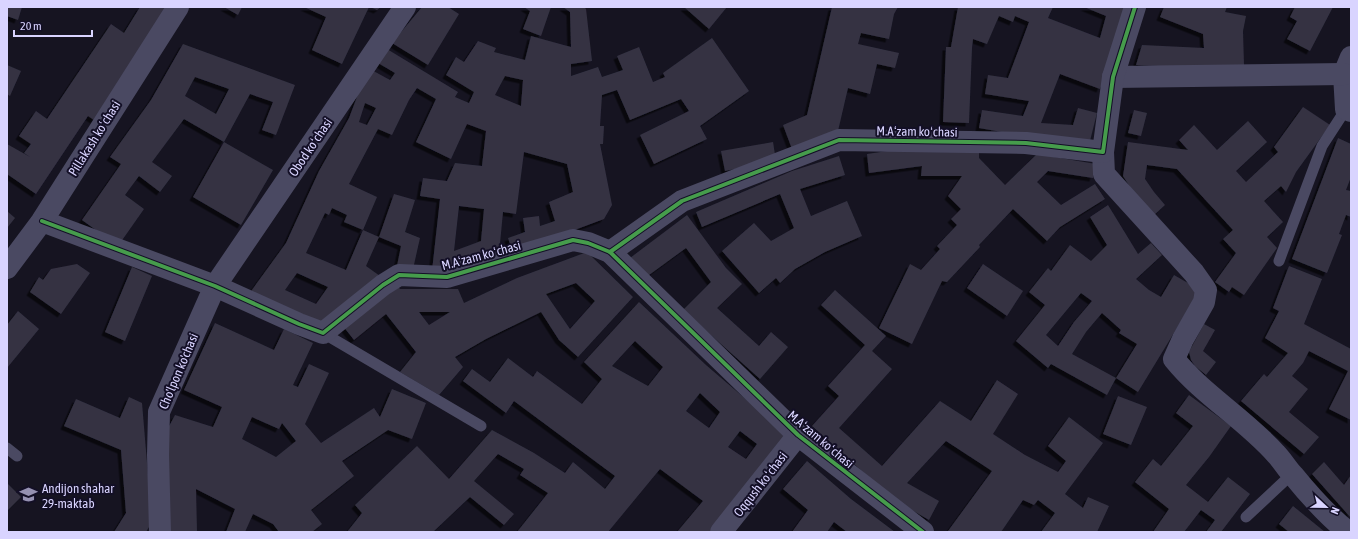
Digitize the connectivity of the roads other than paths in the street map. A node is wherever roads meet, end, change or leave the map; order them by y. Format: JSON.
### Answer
{"nodes":[{"id":1,"x":178,"y":7,"type":"edge"},
{"id":2,"x":405,"y":7,"type":"edge"},
{"id":3,"x":1135,"y":7,"type":"edge"},
{"id":4,"x":1348,"y":65,"type":"edge"},
{"id":5,"x":1113,"y":77,"type":"junction"},
{"id":6,"x":1349,"y":110,"type":"edge"},
{"id":7,"x":1103,"y":152,"type":"junction"},
{"id":8,"x":42,"y":221,"type":"junction"},
{"id":9,"x":610,"y":252,"type":"junction"},
{"id":10,"x":1279,"y":261,"type":"dead end"},
{"id":11,"x":7,"y":268,"type":"edge"},
{"id":12,"x":215,"y":286,"type":"junction"},
{"id":13,"x":323,"y":334,"type":"junction"},
{"id":14,"x":481,"y":426,"type":"dead end"},
{"id":15,"x":798,"y":435,"type":"junction"},
{"id":16,"x":7,"y":448,"type":"edge"},
{"id":17,"x":17,"y":456,"type":"dead end"},
{"id":18,"x":1292,"y":474,"type":"junction"},
{"id":19,"x":1246,"y":517,"type":"dead end"},
{"id":20,"x":160,"y":532,"type":"edge"},
{"id":21,"x":721,"y":532,"type":"edge"},
{"id":22,"x":923,"y":532,"type":"edge"},
{"id":23,"x":1348,"y":532,"type":"edge"}],
"edges":[{"from":1,"to":8,"type":"street","name":"Pillakash koʻchasi"},
{"from":2,"to":12,"type":"street","name":"Obod koʻchasi"},
{"from":3,"to":5,"type":"street"},
{"from":4,"to":5,"type":"street"},
{"from":4,"to":6,"type":"street"},
{"from":5,"to":7,"type":"street"},
{"from":6,"to":10,"type":"lane"},
{"from":7,"to":9,"type":"street","name":"M.Aʻzam koʻchasi"},
{"from":7,"to":18,"type":"street"},
{"from":8,"to":11,"type":"street","name":"Pillakash koʻchasi"},
{"from":8,"to":12,"type":"street"},
{"from":9,"to":13,"type":"street","name":"M.Aʻzam koʻchasi"},
{"from":9,"to":15,"type":"street","name":"M.Aʻzam koʻchasi"},
{"from":12,"to":13,"type":"street"},
{"from":12,"to":20,"type":"street","name":"Cho'lpon ko'chasi"},
{"from":13,"to":14,"type":"lane"},
{"from":15,"to":21,"type":"street","name":"Oqqush koʻchasi"},
{"from":15,"to":22,"type":"street","name":"M.Aʻzam koʻchasi"},
{"from":16,"to":17,"type":"lane"},
{"from":18,"to":19,"type":"lane"},
{"from":18,"to":23,"type":"street"}]}
